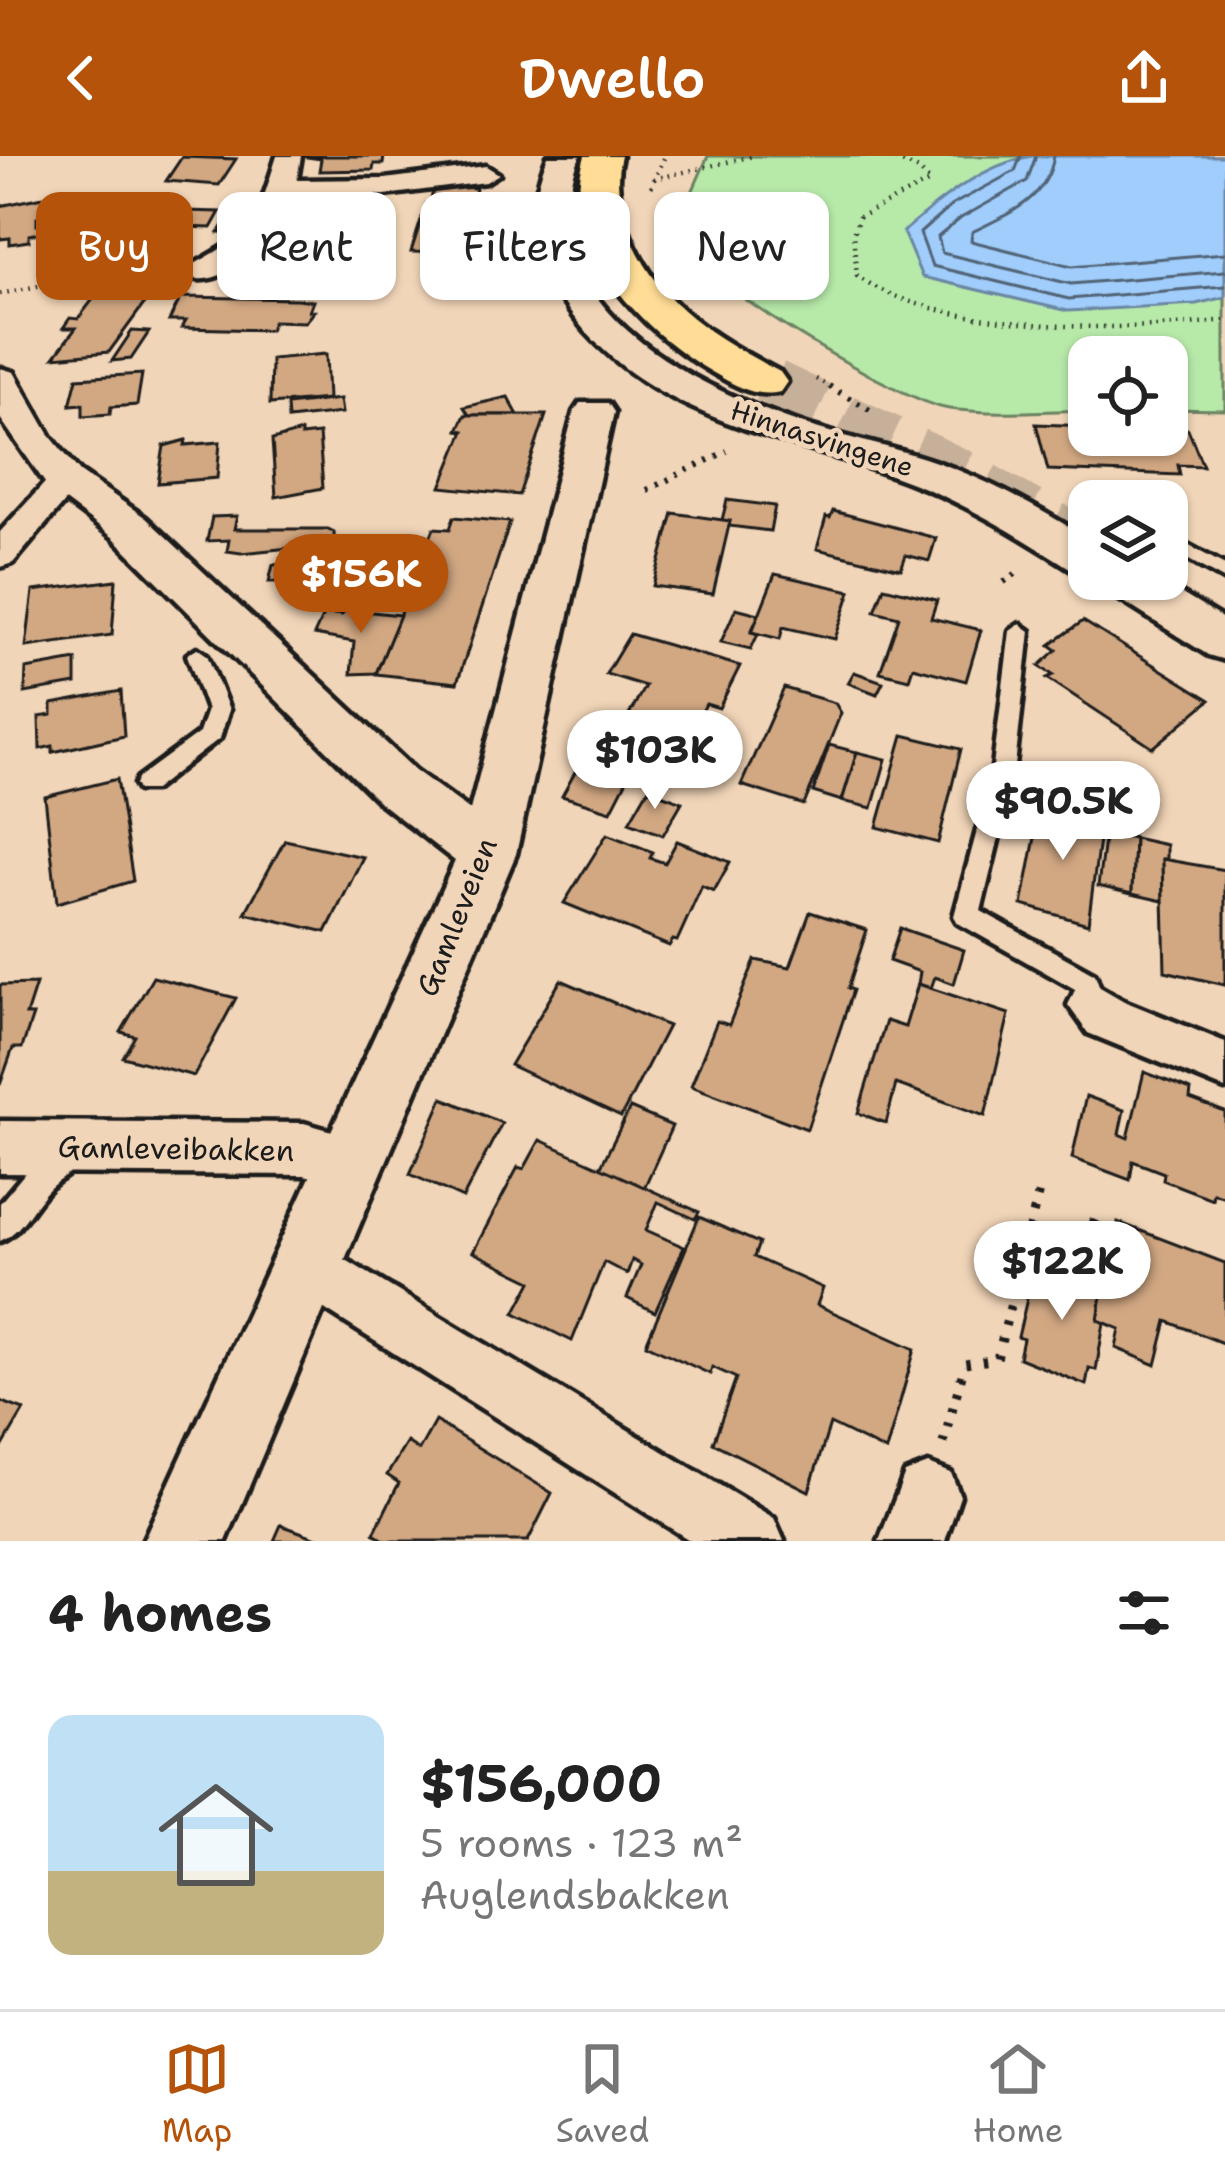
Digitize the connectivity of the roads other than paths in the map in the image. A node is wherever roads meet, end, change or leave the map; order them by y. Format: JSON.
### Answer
{"nodes":[{"id":1,"x":290,"y":156,"type":"edge"},
{"id":2,"x":564,"y":156,"type":"edge"},
{"id":3,"x":603,"y":156,"type":"edge"},
{"id":4,"x":646,"y":168,"type":"edge"},
{"id":5,"x":486,"y":174,"type":"dead end"},
{"id":6,"x":284,"y":188,"type":"junction"},
{"id":7,"x":597,"y":192,"type":"edge"},
{"id":8,"x":618,"y":192,"type":"edge"},
{"id":9,"x":201,"y":272,"type":"dead end"},
{"id":10,"x":630,"y":279,"type":"edge"},
{"id":11,"x":0,"y":380,"type":"edge"},
{"id":12,"x":764,"y":382,"type":"tunnel mouth"},
{"id":13,"x":594,"y":412,"type":"dead end"},
{"id":14,"x":65,"y":481,"type":"junction"},
{"id":15,"x":1068,"y":546,"type":"edge"},
{"id":16,"x":1188,"y":552,"type":"edge"},
{"id":17,"x":0,"y":555,"type":"edge"},
{"id":18,"x":1225,"y":574,"type":"edge"},
{"id":19,"x":1156,"y":600,"type":"edge"},
{"id":20,"x":1019,"y":631,"type":"dead end"},
{"id":21,"x":1225,"y":643,"type":"edge"},
{"id":22,"x":197,"y":655,"type":"dead end"},
{"id":23,"x":146,"y":784,"type":"dead end"},
{"id":24,"x":487,"y":854,"type":"junction"},
{"id":25,"x":1094,"y":1005,"type":"joint"},
{"id":26,"x":1225,"y":1066,"type":"edge"},
{"id":27,"x":0,"y":1147,"type":"edge"},
{"id":28,"x":83,"y":1147,"type":"junction"},
{"id":29,"x":352,"y":1160,"type":"junction"},
{"id":30,"x":0,"y":1226,"type":"edge"},
{"id":31,"x":308,"y":1266,"type":"junction"},
{"id":32,"x":184,"y":1541,"type":"edge"},
{"id":33,"x":751,"y":1541,"type":"edge"}],
"edges":[{"from":1,"to":6,"type":"street"},
{"from":2,"to":15,"type":"street","name":"Hinnasvingene"},
{"from":3,"to":7,"type":"main road","name":"Hinnasvingene"},
{"from":4,"to":8,"type":"main road"},
{"from":5,"to":6,"type":"street"},
{"from":6,"to":9,"type":"street"},
{"from":10,"to":12,"type":"main road","name":"Hinnasvingene"},
{"from":11,"to":14,"type":"street"},
{"from":13,"to":24,"type":"street","name":"Gamleveien"},
{"from":14,"to":17,"type":"street"},
{"from":14,"to":24,"type":"street"},
{"from":16,"to":18,"type":"lane"},
{"from":19,"to":21,"type":"street"},
{"from":20,"to":25,"type":"lane"},
{"from":22,"to":23,"type":"lane"},
{"from":24,"to":29,"type":"street","name":"Gamleveien"},
{"from":25,"to":26,"type":"street"},
{"from":27,"to":28,"type":"street","name":"Gamleveibakken"},
{"from":28,"to":29,"type":"street","name":"Gamleveibakken"},
{"from":28,"to":30,"type":"lane"},
{"from":29,"to":31,"type":"street","name":"Gamleveien"},
{"from":31,"to":32,"type":"street","name":"Gamleveien"},
{"from":31,"to":33,"type":"street"}]}
